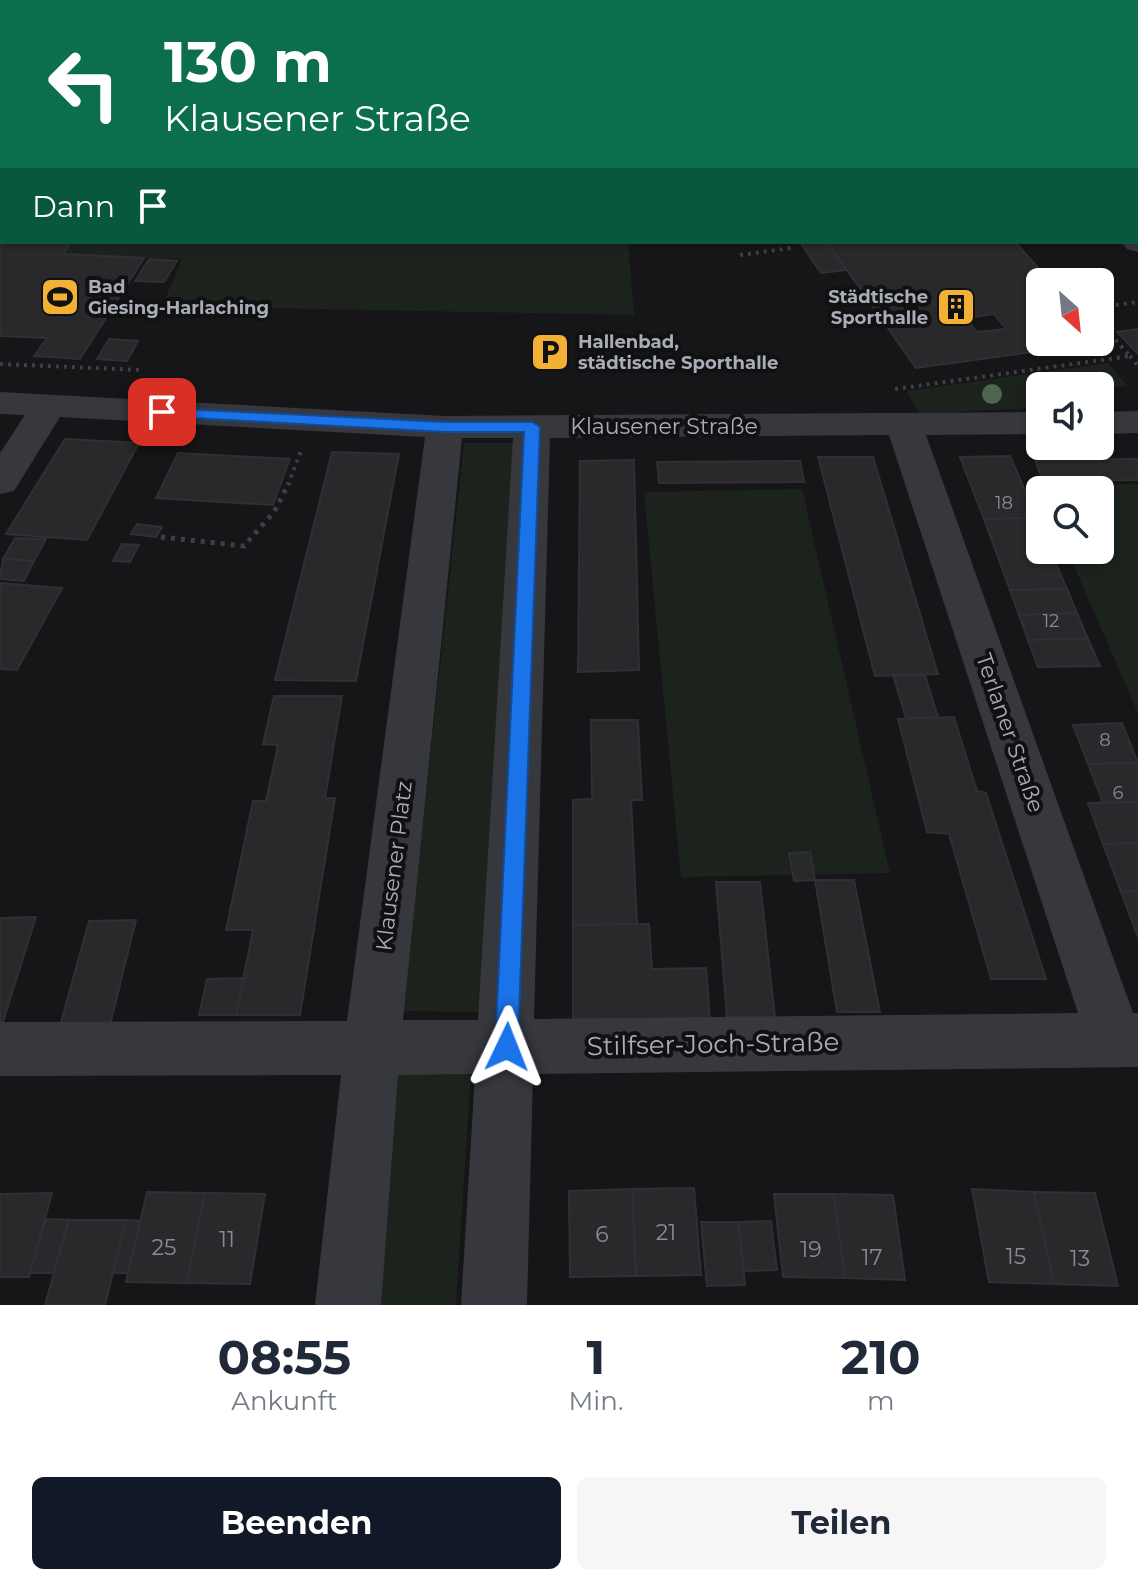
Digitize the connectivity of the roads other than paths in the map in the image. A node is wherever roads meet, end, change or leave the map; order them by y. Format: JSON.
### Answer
{"nodes":[{"id":1,"x":0,"y":403,"type":"edge"},
{"id":2,"x":49,"y":406,"type":"junction"},
{"id":3,"x":900,"y":407,"type":"junction"},
{"id":4,"x":1026,"y":421,"type":"edge"},
{"id":5,"x":1138,"y":422,"type":"edge"},
{"id":6,"x":1114,"y":423,"type":"edge"},
{"id":7,"x":445,"y":427,"type":"junction"},
{"id":8,"x":532,"y":427,"type":"junction"},
{"id":9,"x":0,"y":482,"type":"edge"},
{"id":10,"x":1127,"y":1041,"type":"edge"},
{"id":11,"x":507,"y":1047,"type":"junction"},
{"id":12,"x":372,"y":1048,"type":"junction"},
{"id":13,"x":0,"y":1049,"type":"edge"},
{"id":14,"x":348,"y":1305,"type":"edge"},
{"id":15,"x":494,"y":1305,"type":"edge"}],
"edges":[{"from":1,"to":2,"type":"street","name":"Klausener Straße"},
{"from":2,"to":7,"type":"street","name":"Klausener Straße"},
{"from":2,"to":9,"type":"street"},
{"from":3,"to":4,"type":"street","name":"Klausener Straße"},
{"from":3,"to":8,"type":"street","name":"Klausener Straße"},
{"from":3,"to":10,"type":"street","name":"Terlaner Straße"},
{"from":5,"to":6,"type":"street"},
{"from":7,"to":8,"type":"street","name":"Klausener Straße"},
{"from":7,"to":12,"type":"street","name":"Klausener Platz"},
{"from":8,"to":11,"type":"street"},
{"from":10,"to":11,"type":"street","name":"Stilfser-Joch-Straße"},
{"from":11,"to":12,"type":"street","name":"Stilfser-Joch-Straße"},
{"from":11,"to":15,"type":"street"},
{"from":12,"to":13,"type":"street","name":"Stilfser-Joch-Straße"},
{"from":12,"to":14,"type":"street","name":"Klausener Platz"}]}
